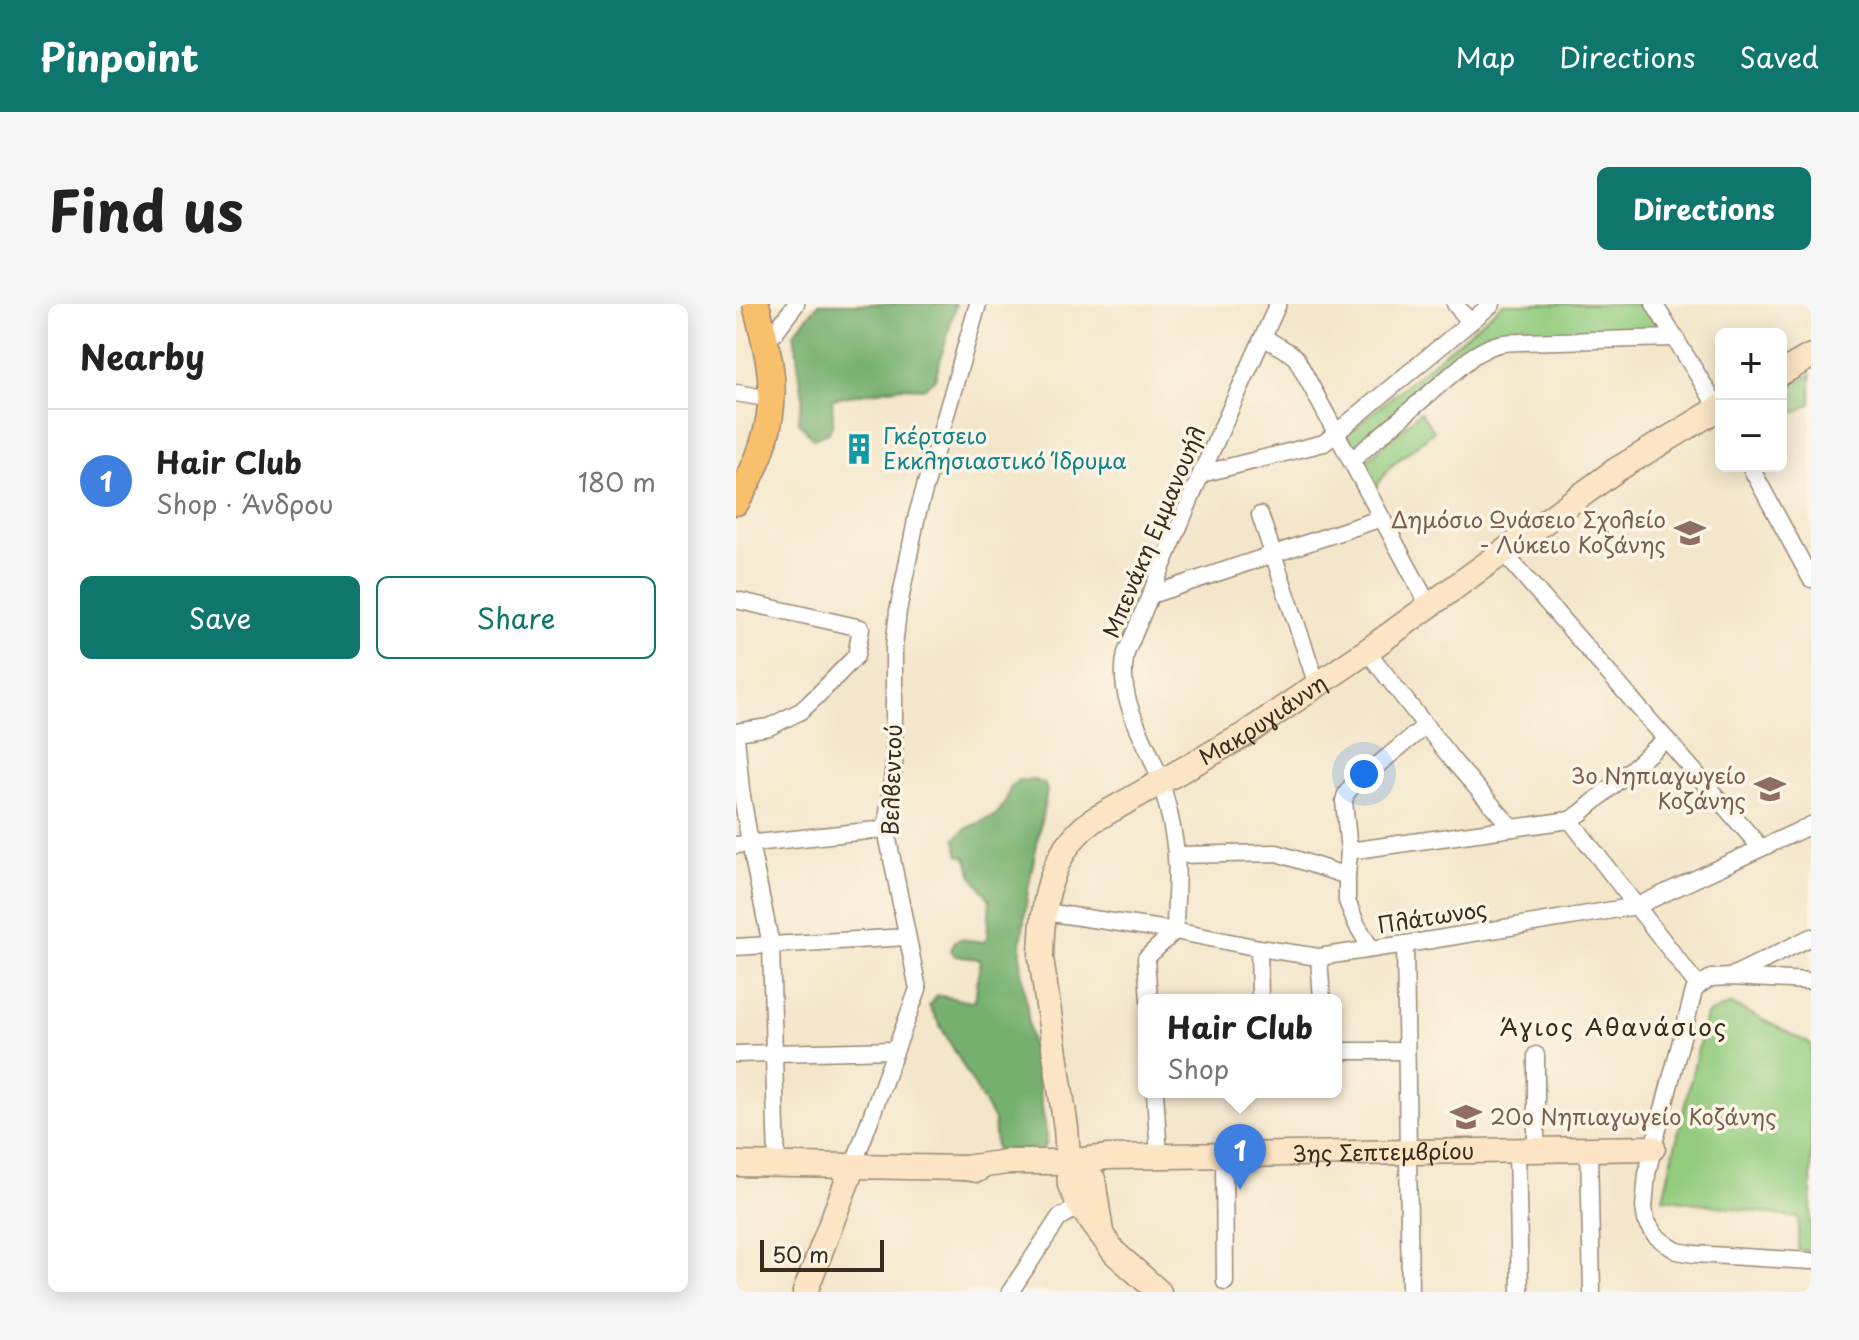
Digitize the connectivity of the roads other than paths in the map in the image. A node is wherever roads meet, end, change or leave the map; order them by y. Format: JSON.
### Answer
{"nodes":[{"id":1,"x":756,"y":304,"type":"edge"},
{"id":2,"x":796,"y":304,"type":"edge"},
{"id":3,"x":978,"y":304,"type":"edge"},
{"id":4,"x":1278,"y":304,"type":"edge"},
{"id":5,"x":1455,"y":304,"type":"edge"},
{"id":6,"x":1492,"y":304,"type":"edge"},
{"id":7,"x":1654,"y":304,"type":"edge"},
{"id":8,"x":1470,"y":322,"type":"junction"},
{"id":9,"x":1263,"y":337,"type":"junction"},
{"id":10,"x":1676,"y":338,"type":"junction"},
{"id":11,"x":766,"y":344,"type":"junction"},
{"id":12,"x":1811,"y":356,"type":"edge"},
{"id":13,"x":1787,"y":370,"type":"edge"},
{"id":14,"x":736,"y":393,"type":"edge"},
{"id":15,"x":771,"y":399,"type":"junction"},
{"id":16,"x":1715,"y":401,"type":"edge"},
{"id":17,"x":1715,"y":412,"type":"edge"},
{"id":18,"x":1336,"y":433,"type":"junction"},
{"id":19,"x":1351,"y":461,"type":"junction"},
{"id":20,"x":1753,"y":472,"type":"edge"},
{"id":21,"x":1201,"y":474,"type":"junction"},
{"id":22,"x":736,"y":502,"type":"edge"},
{"id":23,"x":1260,"y":515,"type":"dead end"},
{"id":24,"x":1382,"y":518,"type":"junction"},
{"id":25,"x":1503,"y":552,"type":"junction"},
{"id":26,"x":1273,"y":555,"type":"junction"},
{"id":27,"x":1811,"y":579,"type":"edge"},
{"id":28,"x":1151,"y":595,"type":"junction"},
{"id":29,"x":736,"y":600,"type":"edge"},
{"id":30,"x":1429,"y":606,"type":"junction"},
{"id":31,"x":1367,"y":651,"type":"junction"},
{"id":32,"x":1317,"y":685,"type":"junction"},
{"id":33,"x":1425,"y":726,"type":"junction"},
{"id":34,"x":736,"y":734,"type":"edge"},
{"id":35,"x":1666,"y":739,"type":"junction"},
{"id":36,"x":1161,"y":782,"type":"junction"},
{"id":37,"x":1570,"y":820,"type":"junction"},
{"id":38,"x":1811,"y":825,"type":"edge"},
{"id":39,"x":1512,"y":828,"type":"junction"},
{"id":40,"x":886,"y":829,"type":"junction"},
{"id":41,"x":743,"y":844,"type":"edge"},
{"id":42,"x":1761,"y":848,"type":"junction"},
{"id":43,"x":1349,"y":851,"type":"junction"},
{"id":44,"x":1176,"y":855,"type":"junction"},
{"id":45,"x":1347,"y":876,"type":"junction"},
{"id":46,"x":1637,"y":906,"type":"junction"},
{"id":47,"x":1045,"y":912,"type":"junction"},
{"id":48,"x":1175,"y":931,"type":"junction"},
{"id":49,"x":907,"y":937,"type":"junction"},
{"id":50,"x":1811,"y":937,"type":"edge"},
{"id":51,"x":771,"y":945,"type":"junction"},
{"id":52,"x":1405,"y":945,"type":"junction"},
{"id":53,"x":736,"y":947,"type":"edge"},
{"id":54,"x":1790,"y":947,"type":"junction"},
{"id":55,"x":1259,"y":948,"type":"junction"},
{"id":56,"x":1371,"y":949,"type":"junction"},
{"id":57,"x":1319,"y":957,"type":"junction"},
{"id":58,"x":1731,"y":977,"type":"junction"},
{"id":59,"x":1784,"y":979,"type":"junction"},
{"id":60,"x":1811,"y":981,"type":"edge"},
{"id":61,"x":1698,"y":986,"type":"junction"},
{"id":62,"x":1149,"y":994,"type":"edge"},
{"id":63,"x":1260,"y":994,"type":"edge"},
{"id":64,"x":1322,"y":994,"type":"edge"},
{"id":65,"x":895,"y":1050,"type":"junction"},
{"id":66,"x":1342,"y":1051,"type":"edge"},
{"id":67,"x":1406,"y":1051,"type":"junction"},
{"id":68,"x":775,"y":1053,"type":"junction"},
{"id":69,"x":736,"y":1054,"type":"edge"},
{"id":70,"x":1536,"y":1055,"type":"dead end"},
{"id":71,"x":1155,"y":1098,"type":"edge"},
{"id":72,"x":1653,"y":1148,"type":"junction"},
{"id":73,"x":1589,"y":1149,"type":"junction"},
{"id":74,"x":1526,"y":1150,"type":"junction"},
{"id":75,"x":1408,"y":1152,"type":"junction"},
{"id":76,"x":1224,"y":1156,"type":"junction"},
{"id":77,"x":1159,"y":1157,"type":"junction"},
{"id":78,"x":736,"y":1164,"type":"edge"},
{"id":79,"x":777,"y":1165,"type":"junction"},
{"id":80,"x":853,"y":1166,"type":"junction"},
{"id":81,"x":1069,"y":1172,"type":"junction"},
{"id":82,"x":1811,"y":1261,"type":"edge"},
{"id":83,"x":1225,"y":1282,"type":"dead end"},
{"id":84,"x":805,"y":1292,"type":"edge"},
{"id":85,"x":1010,"y":1292,"type":"edge"},
{"id":86,"x":1159,"y":1292,"type":"edge"},
{"id":87,"x":1410,"y":1292,"type":"edge"},
{"id":88,"x":1520,"y":1292,"type":"edge"},
{"id":89,"x":1592,"y":1292,"type":"edge"}],
"edges":[{"from":1,"to":11,"type":"main road"},
{"from":2,"to":11,"type":"street"},
{"from":3,"to":40,"type":"street","name":"Βελβεντού"},
{"from":4,"to":9,"type":"street","name":"Μπενάκη Εμμανουήλ"},
{"from":5,"to":8,"type":"street"},
{"from":6,"to":8,"type":"street"},
{"from":7,"to":10,"type":"street"},
{"from":8,"to":18,"type":"street"},
{"from":9,"to":18,"type":"street"},
{"from":9,"to":21,"type":"street","name":"Μπενάκη Εμμανουήλ"},
{"from":10,"to":16,"type":"street"},
{"from":10,"to":19,"type":"street"},
{"from":11,"to":15,"type":"main road"},
{"from":12,"to":13,"type":"street"},
{"from":14,"to":15,"type":"street"},
{"from":15,"to":22,"type":"main road"},
{"from":17,"to":25,"type":"street","name":"Μακρυγιάννη"},
{"from":18,"to":19,"type":"street"},
{"from":18,"to":21,"type":"street"},
{"from":19,"to":24,"type":"street"},
{"from":20,"to":27,"type":"street"},
{"from":21,"to":28,"type":"street","name":"Μπενάκη Εμμανουήλ"},
{"from":23,"to":26,"type":"street"},
{"from":24,"to":26,"type":"street"},
{"from":24,"to":30,"type":"street"},
{"from":25,"to":30,"type":"street","name":"Μακρυγιάννη"},
{"from":25,"to":35,"type":"street"},
{"from":26,"to":28,"type":"street"},
{"from":26,"to":32,"type":"street"},
{"from":28,"to":36,"type":"street","name":"Μπενάκη Εμμανουήλ"},
{"from":29,"to":34,"type":"street"},
{"from":30,"to":31,"type":"street","name":"Μακρυγιάννη"},
{"from":31,"to":32,"type":"street","name":"Μακρυγιάννη"},
{"from":31,"to":33,"type":"street"},
{"from":32,"to":36,"type":"street","name":"Μακρυγιάννη"},
{"from":33,"to":39,"type":"street"},
{"from":33,"to":43,"type":"street"},
{"from":34,"to":41,"type":"street"},
{"from":35,"to":37,"type":"street"},
{"from":35,"to":42,"type":"street"},
{"from":36,"to":44,"type":"street","name":"Μπενάκη Εμμανουήλ"},
{"from":36,"to":47,"type":"street","name":"Μακρυγιάννη"},
{"from":37,"to":39,"type":"street"},
{"from":37,"to":46,"type":"street"},
{"from":38,"to":42,"type":"street","name":"Πλάτωνος"},
{"from":39,"to":43,"type":"street"},
{"from":40,"to":41,"type":"street"},
{"from":40,"to":49,"type":"street","name":"Βελβεντού"},
{"from":41,"to":51,"type":"street"},
{"from":42,"to":46,"type":"street","name":"Πλάτωνος"},
{"from":43,"to":45,"type":"street"},
{"from":44,"to":45,"type":"street"},
{"from":44,"to":48,"type":"street","name":"Μπενάκη Εμμανουήλ"},
{"from":45,"to":56,"type":"street"},
{"from":46,"to":52,"type":"street","name":"Πλάτωνος"},
{"from":46,"to":61,"type":"street"},
{"from":47,"to":48,"type":"street","name":"Πλάτωνος"},
{"from":47,"to":81,"type":"street","name":"Μακρυγιάννη"},
{"from":48,"to":55,"type":"street","name":"Πλάτωνος"},
{"from":48,"to":62,"type":"street"},
{"from":49,"to":51,"type":"street"},
{"from":49,"to":65,"type":"street","name":"Βελβεντού"},
{"from":50,"to":54,"type":"street"},
{"from":51,"to":53,"type":"street"},
{"from":51,"to":68,"type":"street"},
{"from":52,"to":56,"type":"street","name":"Πλάτωνος"},
{"from":52,"to":67,"type":"street"},
{"from":54,"to":58,"type":"street"},
{"from":54,"to":59,"type":"street"},
{"from":55,"to":57,"type":"street","name":"Πλάτωνος"},
{"from":55,"to":63,"type":"street"},
{"from":56,"to":57,"type":"street","name":"Πλάτωνος"},
{"from":57,"to":64,"type":"street"},
{"from":58,"to":59,"type":"street"},
{"from":58,"to":61,"type":"street"},
{"from":59,"to":60,"type":"street"},
{"from":61,"to":72,"type":"street"},
{"from":65,"to":68,"type":"street"},
{"from":65,"to":80,"type":"street","name":"Βελβεντού"},
{"from":66,"to":67,"type":"street"},
{"from":67,"to":75,"type":"street"},
{"from":68,"to":69,"type":"street"},
{"from":68,"to":79,"type":"street"},
{"from":70,"to":74,"type":"street"},
{"from":71,"to":77,"type":"street"},
{"from":72,"to":73,"type":"street","name":"3ης Σεπτεμβρίου"},
{"from":72,"to":82,"type":"street"},
{"from":73,"to":74,"type":"street","name":"3ης Σεπτεμβρίου"},
{"from":73,"to":89,"type":"street"},
{"from":74,"to":75,"type":"street","name":"3ης Σεπτεμβρίου"},
{"from":74,"to":88,"type":"street"},
{"from":75,"to":76,"type":"street","name":"3ης Σεπτεμβρίου"},
{"from":75,"to":87,"type":"street"},
{"from":76,"to":77,"type":"street","name":"3ης Σεπτεμβρίου"},
{"from":76,"to":83,"type":"street"},
{"from":77,"to":81,"type":"street","name":"3ης Σεπτεμβρίου"},
{"from":78,"to":79,"type":"street","name":"3ης Σεπτεμβρίου"},
{"from":79,"to":80,"type":"street","name":"3ης Σεπτεμβρίου"},
{"from":80,"to":81,"type":"street","name":"3ης Σεπτεμβρίου"},
{"from":80,"to":84,"type":"street","name":"Βελβεντού"},
{"from":81,"to":85,"type":"street"},
{"from":81,"to":86,"type":"street"}]}
